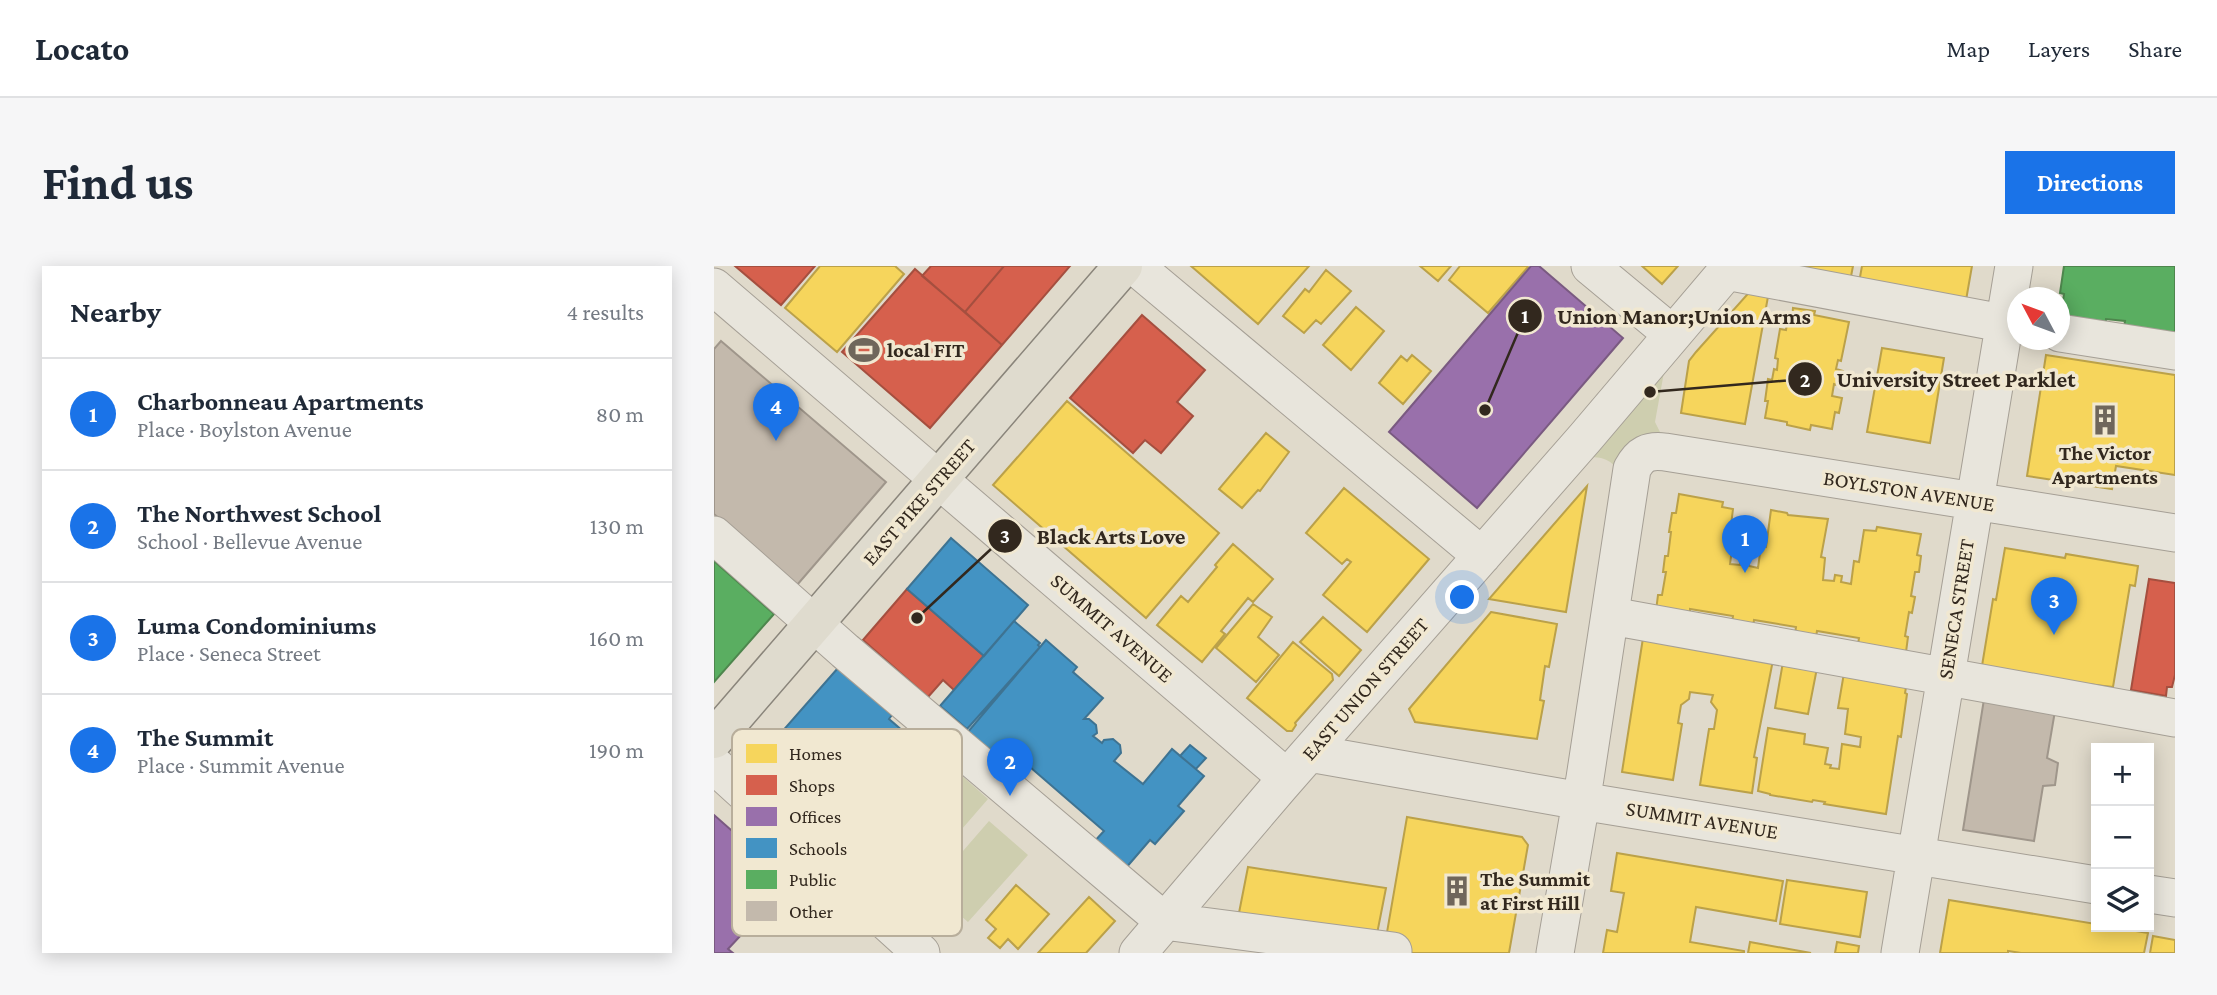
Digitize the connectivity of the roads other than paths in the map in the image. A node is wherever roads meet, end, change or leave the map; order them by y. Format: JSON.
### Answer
{"nodes":[{"id":1,"x":1123,"y":266,"type":"edge"},
{"id":2,"x":1135,"y":266,"type":"edge"},
{"id":3,"x":1590,"y":266,"type":"edge"},
{"id":4,"x":2014,"y":266,"type":"edge"},
{"id":5,"x":1728,"y":269,"type":"edge"},
{"id":6,"x":714,"y":287,"type":"edge"},
{"id":7,"x":2013,"y":287,"type":"edge"},
{"id":8,"x":2007,"y":324,"type":"edge"},
{"id":9,"x":1672,"y":334,"type":"junction"},
{"id":10,"x":2070,"y":335,"type":"edge"},
{"id":11,"x":2007,"y":344,"type":"edge"},
{"id":12,"x":2175,"y":351,"type":"edge"},
{"id":13,"x":938,"y":480,"type":"junction"},
{"id":14,"x":1974,"y":501,"type":"junction"},
{"id":15,"x":2175,"y":533,"type":"edge"},
{"id":16,"x":714,"y":535,"type":"edge"},
{"id":17,"x":1482,"y":555,"type":"junction"},
{"id":18,"x":1611,"y":616,"type":"junction"},
{"id":19,"x":814,"y":624,"type":"junction"},
{"id":20,"x":1945,"y":676,"type":"junction"},
{"id":21,"x":2175,"y":718,"type":"edge"},
{"id":22,"x":938,"y":729,"type":"edge"},
{"id":23,"x":714,"y":738,"type":"edge"},
{"id":24,"x":962,"y":750,"type":"edge"},
{"id":25,"x":714,"y":765,"type":"edge"},
{"id":26,"x":1298,"y":766,"type":"junction"},
{"id":27,"x":732,"y":781,"type":"edge"},
{"id":28,"x":1581,"y":801,"type":"junction"},
{"id":29,"x":1916,"y":855,"type":"junction"},
{"id":30,"x":2091,"y":884,"type":"edge"},
{"id":31,"x":2154,"y":895,"type":"edge"},
{"id":32,"x":2175,"y":898,"type":"edge"},
{"id":33,"x":1164,"y":921,"type":"junction"},
{"id":34,"x":902,"y":936,"type":"edge"},
{"id":35,"x":921,"y":953,"type":"edge"},
{"id":36,"x":1138,"y":953,"type":"edge"},
{"id":37,"x":1392,"y":953,"type":"edge"},
{"id":38,"x":1555,"y":953,"type":"edge"},
{"id":39,"x":1900,"y":953,"type":"edge"}],
"edges":[{"from":1,"to":13,"type":"main road","name":"EAST PIKE STREET"},
{"from":2,"to":17,"type":"street"},
{"from":3,"to":9,"type":"street"},
{"from":4,"to":7,"type":"street","name":"SENECA STREET"},
{"from":5,"to":8,"type":"street"},
{"from":5,"to":9,"type":"street","name":"EAST UNION STREET"},
{"from":6,"to":13,"type":"street","name":"SUMMIT AVENUE"},
{"from":9,"to":17,"type":"street","name":"EAST UNION STREET"},
{"from":10,"to":12,"type":"street"},
{"from":11,"to":14,"type":"street","name":"SENECA STREET"},
{"from":13,"to":19,"type":"main road","name":"EAST PIKE STREET"},
{"from":13,"to":26,"type":"street","name":"SUMMIT AVENUE"},
{"from":14,"to":15,"type":"street","name":"BOYLSTON AVENUE"},
{"from":14,"to":18,"type":"street","name":"BOYLSTON AVENUE"},
{"from":14,"to":20,"type":"street","name":"SENECA STREET"},
{"from":16,"to":19,"type":"street"},
{"from":17,"to":26,"type":"street","name":"EAST UNION STREET"},
{"from":18,"to":20,"type":"street"},
{"from":18,"to":28,"type":"street"},
{"from":19,"to":22,"type":"street"},
{"from":19,"to":23,"type":"main road","name":"EAST PIKE STREET"},
{"from":20,"to":21,"type":"street"},
{"from":20,"to":29,"type":"street","name":"SENECA STREET"},
{"from":24,"to":33,"type":"street"},
{"from":25,"to":27,"type":"street"},
{"from":26,"to":28,"type":"street","name":"SUMMIT AVENUE"},
{"from":26,"to":33,"type":"street","name":"EAST UNION STREET"},
{"from":28,"to":29,"type":"street","name":"SUMMIT AVENUE"},
{"from":28,"to":38,"type":"street"},
{"from":29,"to":30,"type":"street","name":"SUMMIT AVENUE"},
{"from":29,"to":39,"type":"street","name":"SENECA STREET"},
{"from":31,"to":32,"type":"street"},
{"from":33,"to":36,"type":"street","name":"EAST UNION STREET"},
{"from":33,"to":37,"type":"street"},
{"from":34,"to":35,"type":"street"}]}
